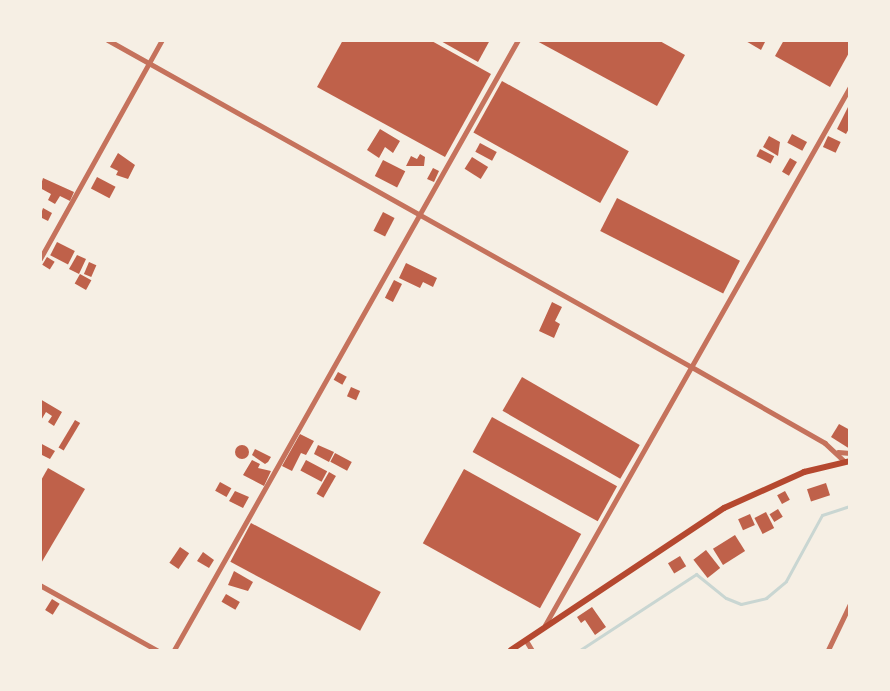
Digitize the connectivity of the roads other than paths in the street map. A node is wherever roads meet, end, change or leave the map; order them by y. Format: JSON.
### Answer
{"nodes":[{"id":1,"x":108,"y":40,"type":"edge"},
{"id":2,"x":162,"y":40,"type":"edge"},
{"id":3,"x":518,"y":40,"type":"edge"},
{"id":4,"x":149,"y":64,"type":"junction"},
{"id":5,"x":849,"y":87,"type":"edge"},
{"id":6,"x":420,"y":214,"type":"junction"},
{"id":7,"x":40,"y":259,"type":"edge"},
{"id":8,"x":692,"y":367,"type":"junction"},
{"id":9,"x":838,"y":452,"type":"junction"},
{"id":10,"x":849,"y":453,"type":"edge"},
{"id":11,"x":847,"y":460,"type":"edge"},
{"id":12,"x":40,"y":585,"type":"edge"},
{"id":13,"x":849,"y":604,"type":"edge"},
{"id":14,"x":545,"y":625,"type":"junction"},
{"id":15,"x":526,"y":640,"type":"junction"},
{"id":16,"x":157,"y":651,"type":"edge"},
{"id":17,"x":174,"y":651,"type":"edge"},
{"id":18,"x":511,"y":651,"type":"edge"},
{"id":19,"x":532,"y":651,"type":"edge"},
{"id":20,"x":828,"y":651,"type":"edge"}],
"edges":[{"from":1,"to":4,"type":"street"},
{"from":2,"to":4,"type":"street"},
{"from":3,"to":6,"type":"street"},
{"from":4,"to":6,"type":"street"},
{"from":4,"to":7,"type":"street"},
{"from":5,"to":8,"type":"street"},
{"from":6,"to":8,"type":"street"},
{"from":6,"to":17,"type":"street"},
{"from":8,"to":9,"type":"street"},
{"from":8,"to":14,"type":"street"},
{"from":9,"to":10,"type":"street"},
{"from":9,"to":11,"type":"street"},
{"from":11,"to":14,"type":"main road"},
{"from":12,"to":16,"type":"street"},
{"from":13,"to":20,"type":"street"},
{"from":14,"to":15,"type":"main road"},
{"from":15,"to":18,"type":"main road"},
{"from":15,"to":19,"type":"street"}]}
